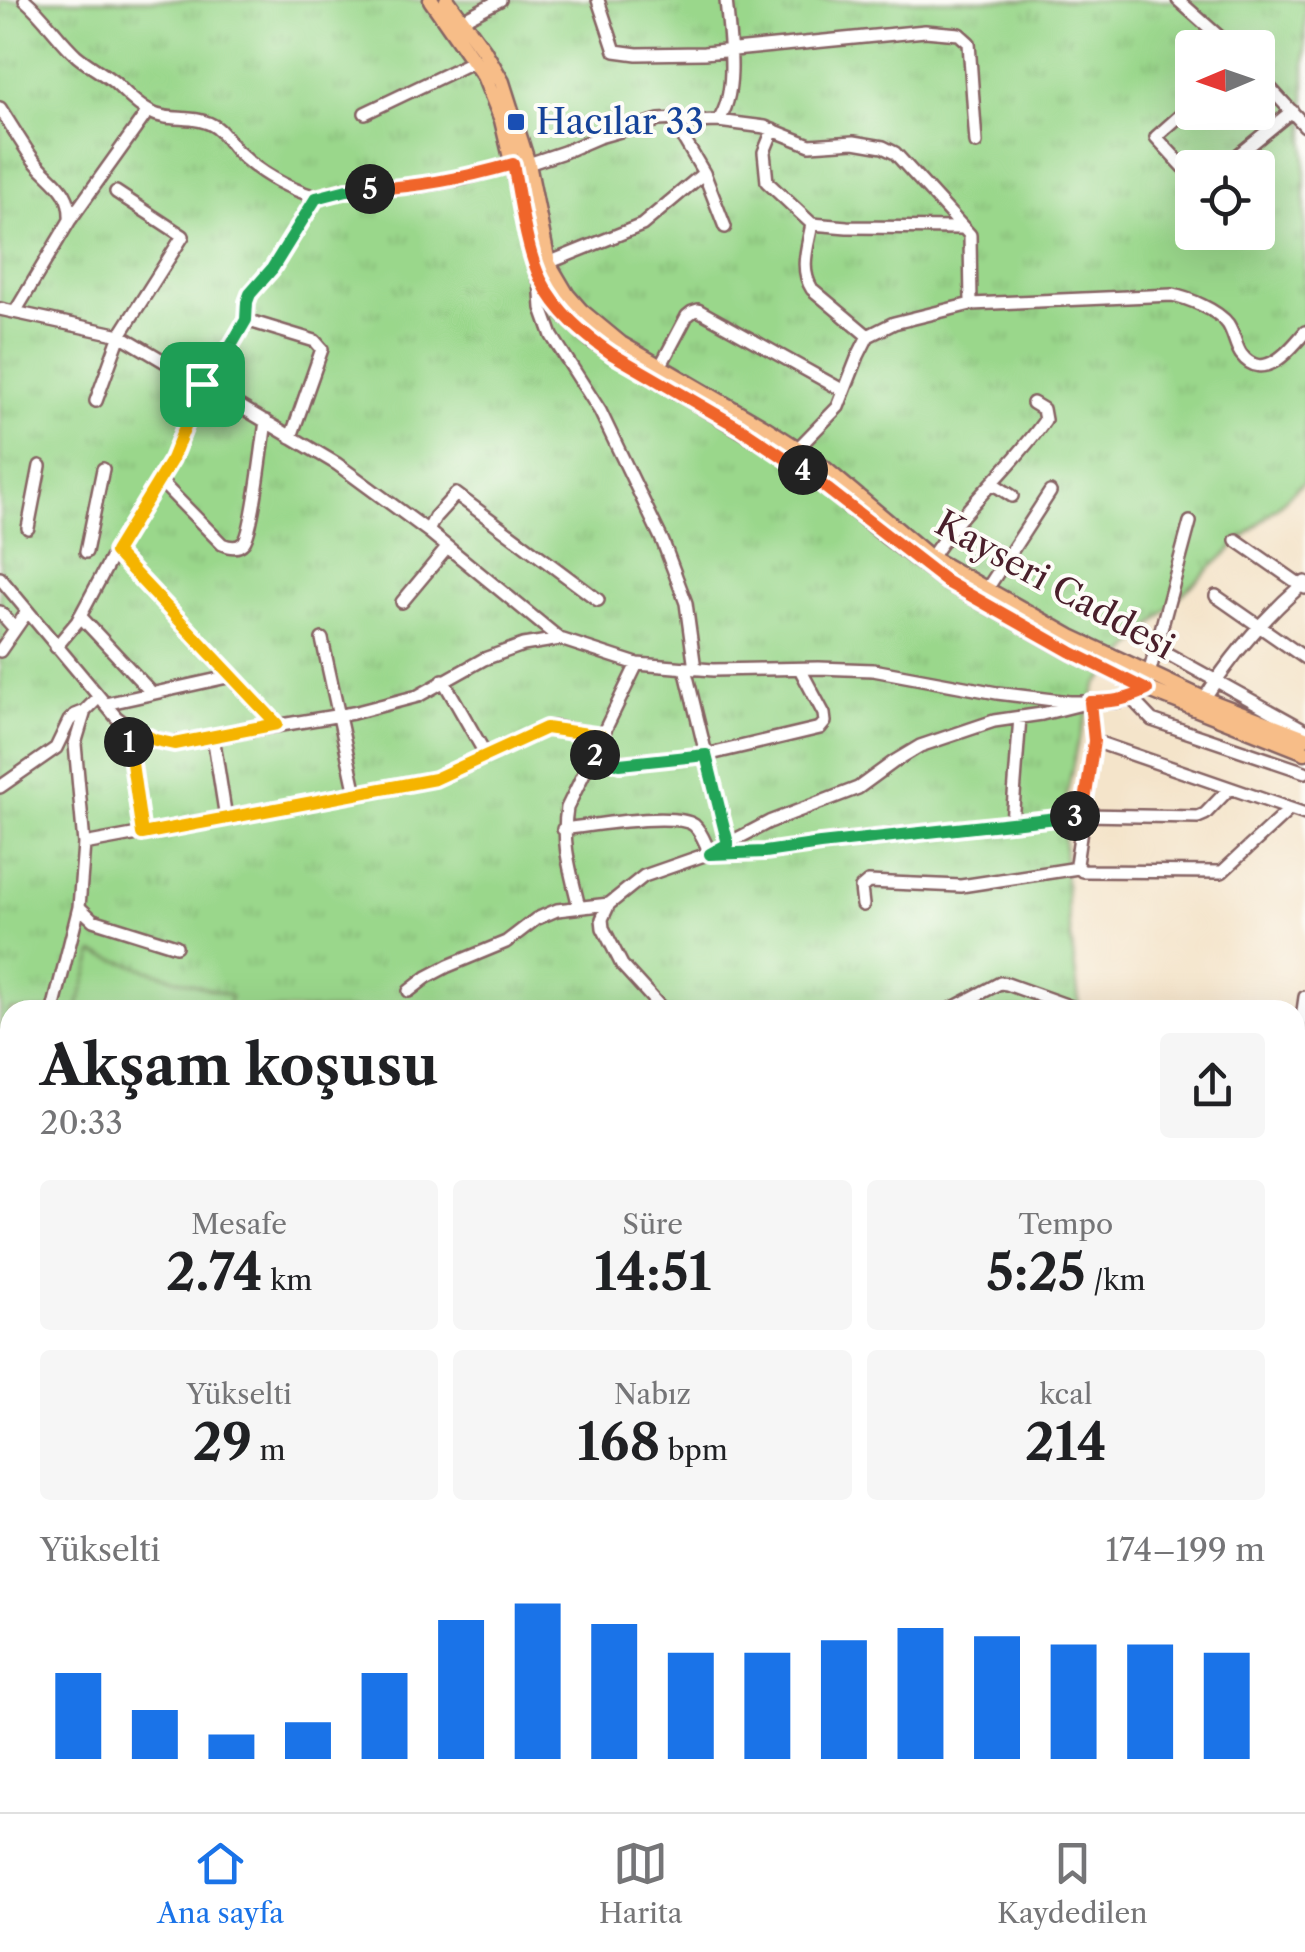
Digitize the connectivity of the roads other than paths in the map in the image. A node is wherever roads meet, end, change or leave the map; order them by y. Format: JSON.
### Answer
{"nodes":[{"id":1,"x":24,"y":0,"type":"edge"},
{"id":2,"x":431,"y":0,"type":"edge"},
{"id":3,"x":447,"y":0,"type":"edge"},
{"id":4,"x":500,"y":0,"type":"edge"},
{"id":5,"x":598,"y":0,"type":"edge"},
{"id":6,"x":726,"y":0,"type":"edge"},
{"id":7,"x":1178,"y":0,"type":"edge"},
{"id":8,"x":462,"y":20,"type":"junction"},
{"id":9,"x":1212,"y":30,"type":"edge"},
{"id":10,"x":730,"y":50,"type":"junction"},
{"id":11,"x":474,"y":61,"type":"junction"},
{"id":12,"x":1275,"y":92,"type":"edge"},
{"id":13,"x":0,"y":108,"type":"edge"},
{"id":14,"x":148,"y":111,"type":"junction"},
{"id":15,"x":1292,"y":111,"type":"junction"},
{"id":16,"x":366,"y":113,"type":"dead end"},
{"id":17,"x":672,"y":119,"type":"junction"},
{"id":18,"x":1175,"y":120,"type":"edge"},
{"id":19,"x":718,"y":121,"type":"junction"},
{"id":20,"x":1305,"y":126,"type":"edge"},
{"id":21,"x":773,"y":130,"type":"junction"},
{"id":22,"x":976,"y":143,"type":"dead end"},
{"id":23,"x":1244,"y":150,"type":"edge"},
{"id":24,"x":1175,"y":158,"type":"edge"},
{"id":25,"x":520,"y":164,"type":"junction"},
{"id":26,"x":704,"y":172,"type":"junction"},
{"id":27,"x":116,"y":192,"type":"dead end"},
{"id":28,"x":316,"y":198,"type":"junction"},
{"id":29,"x":70,"y":220,"type":"junction"},
{"id":30,"x":812,"y":224,"type":"junction"},
{"id":31,"x":724,"y":226,"type":"dead end"},
{"id":32,"x":965,"y":230,"type":"junction"},
{"id":33,"x":982,"y":230,"type":"dead end"},
{"id":34,"x":548,"y":263,"type":"junction"},
{"id":35,"x":540,"y":279,"type":"junction"},
{"id":36,"x":970,"y":304,"type":"junction"},
{"id":37,"x":0,"y":309,"type":"edge"},
{"id":38,"x":15,"y":312,"type":"junction"},
{"id":39,"x":246,"y":320,"type":"junction"},
{"id":40,"x":1305,"y":332,"type":"edge"},
{"id":41,"x":120,"y":335,"type":"junction"},
{"id":42,"x":868,"y":336,"type":"junction"},
{"id":43,"x":660,"y":367,"type":"junction"},
{"id":44,"x":205,"y":385,"type":"junction"},
{"id":45,"x":844,"y":391,"type":"junction"},
{"id":46,"x":96,"y":401,"type":"dead end"},
{"id":47,"x":1033,"y":402,"type":"dead end"},
{"id":48,"x":266,"y":421,"type":"junction"},
{"id":49,"x":292,"y":437,"type":"junction"},
{"id":50,"x":798,"y":448,"type":"junction"},
{"id":51,"x":40,"y":466,"type":"dead end"},
{"id":52,"x":103,"y":469,"type":"dead end"},
{"id":53,"x":159,"y":480,"type":"junction"},
{"id":54,"x":992,"y":482,"type":"junction"},
{"id":55,"x":1050,"y":492,"type":"dead end"},
{"id":56,"x":1012,"y":496,"type":"dead end"},
{"id":57,"x":1190,"y":522,"type":"dead end"},
{"id":58,"x":28,"y":528,"type":"dead end"},
{"id":59,"x":428,"y":531,"type":"junction"},
{"id":60,"x":1236,"y":540,"type":"dead end"},
{"id":61,"x":447,"y":548,"type":"junction"},
{"id":62,"x":86,"y":552,"type":"dead end"},
{"id":63,"x":115,"y":552,"type":"junction"},
{"id":64,"x":930,"y":558,"type":"junction"},
{"id":65,"x":0,"y":578,"type":"edge"},
{"id":66,"x":1304,"y":585,"type":"edge"},
{"id":67,"x":987,"y":589,"type":"junction"},
{"id":68,"x":1216,"y":596,"type":"dead end"},
{"id":69,"x":598,"y":600,"type":"dead end"},
{"id":70,"x":402,"y":602,"type":"dead end"},
{"id":71,"x":0,"y":612,"type":"edge"},
{"id":72,"x":26,"y":612,"type":"junction"},
{"id":73,"x":80,"y":616,"type":"junction"},
{"id":74,"x":1260,"y":627,"type":"junction"},
{"id":75,"x":15,"y":629,"type":"junction"},
{"id":76,"x":322,"y":638,"type":"dead end"},
{"id":77,"x":560,"y":639,"type":"junction"},
{"id":78,"x":56,"y":647,"type":"junction"},
{"id":79,"x":1157,"y":648,"type":"junction"},
{"id":80,"x":0,"y":651,"type":"edge"},
{"id":81,"x":1305,"y":658,"type":"edge"},
{"id":82,"x":637,"y":664,"type":"junction"},
{"id":83,"x":690,"y":668,"type":"junction"},
{"id":84,"x":800,"y":669,"type":"junction"},
{"id":85,"x":232,"y":676,"type":"junction"},
{"id":86,"x":444,"y":680,"type":"junction"},
{"id":87,"x":1216,"y":680,"type":"junction"},
{"id":88,"x":1148,"y":682,"type":"junction"},
{"id":89,"x":152,"y":693,"type":"junction"},
{"id":90,"x":1132,"y":698,"type":"junction"},
{"id":91,"x":1204,"y":698,"type":"junction"},
{"id":92,"x":102,"y":700,"type":"junction"},
{"id":93,"x":1090,"y":702,"type":"junction"},
{"id":94,"x":85,"y":711,"type":"junction"},
{"id":95,"x":338,"y":715,"type":"junction"},
{"id":96,"x":1020,"y":717,"type":"junction"},
{"id":97,"x":277,"y":724,"type":"junction"},
{"id":98,"x":131,"y":728,"type":"junction"},
{"id":99,"x":1305,"y":730,"type":"edge"},
{"id":100,"x":213,"y":736,"type":"junction"},
{"id":101,"x":602,"y":736,"type":"junction"},
{"id":102,"x":1305,"y":738,"type":"edge"},
{"id":103,"x":1094,"y":741,"type":"junction"},
{"id":104,"x":1305,"y":752,"type":"edge"},
{"id":105,"x":486,"y":755,"type":"junction"},
{"id":106,"x":594,"y":755,"type":"junction"},
{"id":107,"x":706,"y":755,"type":"junction"},
{"id":108,"x":1305,"y":772,"type":"edge"},
{"id":109,"x":0,"y":787,"type":"edge"},
{"id":110,"x":1230,"y":789,"type":"junction"},
{"id":111,"x":356,"y":794,"type":"junction"},
{"id":112,"x":1290,"y":810,"type":"junction"},
{"id":113,"x":1305,"y":814,"type":"edge"},
{"id":114,"x":1083,"y":815,"type":"junction"},
{"id":115,"x":226,"y":818,"type":"junction"},
{"id":116,"x":1012,"y":822,"type":"junction"},
{"id":117,"x":564,"y":829,"type":"junction"},
{"id":118,"x":142,"y":834,"type":"junction"},
{"id":119,"x":84,"y":844,"type":"junction"},
{"id":120,"x":728,"y":844,"type":"junction"},
{"id":121,"x":710,"y":854,"type":"junction"},
{"id":122,"x":1078,"y":868,"type":"junction"},
{"id":123,"x":609,"y":904,"type":"junction"},
{"id":124,"x":863,"y":905,"type":"dead end"},
{"id":125,"x":80,"y":907,"type":"junction"},
{"id":126,"x":580,"y":907,"type":"junction"},
{"id":127,"x":176,"y":946,"type":"dead end"},
{"id":128,"x":409,"y":991,"type":"dead end"},
{"id":129,"x":57,"y":1000,"type":"edge"},
{"id":130,"x":655,"y":1000,"type":"edge"},
{"id":131,"x":969,"y":1000,"type":"edge"},
{"id":132,"x":1052,"y":1000,"type":"edge"}],
"edges":[{"from":1,"to":14,"type":"street"},
{"from":2,"to":11,"type":"main road","name":"Kayseri Caddesi"},
{"from":3,"to":8,"type":"main road","name":"Kayseri Caddesi"},
{"from":4,"to":8,"type":"street"},
{"from":5,"to":10,"type":"street"},
{"from":6,"to":10,"type":"street"},
{"from":7,"to":9,"type":"street"},
{"from":8,"to":25,"type":"main road","name":"Kayseri Caddesi"},
{"from":10,"to":19,"type":"street"},
{"from":10,"to":22,"type":"street"},
{"from":11,"to":16,"type":"street"},
{"from":11,"to":25,"type":"main road","name":"Kayseri Caddesi"},
{"from":12,"to":15,"type":"street"},
{"from":13,"to":29,"type":"street"},
{"from":14,"to":28,"type":"street"},
{"from":14,"to":29,"type":"street"},
{"from":15,"to":20,"type":"street"},
{"from":15,"to":23,"type":"street"},
{"from":17,"to":19,"type":"street"},
{"from":17,"to":25,"type":"street"},
{"from":17,"to":26,"type":"street"},
{"from":18,"to":24,"type":"street"},
{"from":19,"to":21,"type":"street"},
{"from":21,"to":30,"type":"street"},
{"from":21,"to":32,"type":"street"},
{"from":25,"to":28,"type":"street"},
{"from":25,"to":34,"type":"main road","name":"Kayseri Caddesi"},
{"from":25,"to":35,"type":"main road","name":"Kayseri Caddesi"},
{"from":26,"to":31,"type":"street"},
{"from":26,"to":34,"type":"street"},
{"from":27,"to":41,"type":"street"},
{"from":28,"to":39,"type":"street"},
{"from":29,"to":38,"type":"street"},
{"from":30,"to":32,"type":"street"},
{"from":30,"to":42,"type":"street"},
{"from":32,"to":33,"type":"street"},
{"from":32,"to":36,"type":"street"},
{"from":34,"to":43,"type":"main road","name":"Kayseri Caddesi"},
{"from":35,"to":83,"type":"street"},
{"from":35,"to":88,"type":"main road","name":"Kayseri Caddesi"},
{"from":36,"to":40,"type":"street"},
{"from":36,"to":42,"type":"street"},
{"from":37,"to":38,"type":"street"},
{"from":38,"to":41,"type":"street"},
{"from":39,"to":44,"type":"street"},
{"from":39,"to":49,"type":"street"},
{"from":41,"to":44,"type":"street"},
{"from":41,"to":46,"type":"street"},
{"from":42,"to":45,"type":"street"},
{"from":43,"to":45,"type":"street"},
{"from":43,"to":50,"type":"main road","name":"Kayseri Caddesi"},
{"from":44,"to":48,"type":"street"},
{"from":44,"to":53,"type":"street"},
{"from":45,"to":50,"type":"street"},
{"from":47,"to":54,"type":"street"},
{"from":48,"to":49,"type":"street"},
{"from":48,"to":53,"type":"street"},
{"from":49,"to":59,"type":"street"},
{"from":50,"to":64,"type":"main road","name":"Kayseri Caddesi"},
{"from":51,"to":58,"type":"street"},
{"from":52,"to":62,"type":"street"},
{"from":53,"to":63,"type":"street"},
{"from":54,"to":56,"type":"street"},
{"from":54,"to":64,"type":"street"},
{"from":55,"to":67,"type":"street"},
{"from":57,"to":79,"type":"street"},
{"from":59,"to":61,"type":"street"},
{"from":59,"to":69,"type":"street"},
{"from":60,"to":66,"type":"street"},
{"from":61,"to":70,"type":"street"},
{"from":61,"to":77,"type":"street"},
{"from":63,"to":73,"type":"street"},
{"from":63,"to":85,"type":"street"},
{"from":64,"to":67,"type":"main road","name":"Kayseri Caddesi"},
{"from":65,"to":72,"type":"street"},
{"from":66,"to":74,"type":"street"},
{"from":67,"to":88,"type":"main road","name":"Kayseri Caddesi"},
{"from":68,"to":74,"type":"street"},
{"from":71,"to":75,"type":"street"},
{"from":72,"to":75,"type":"street"},
{"from":72,"to":78,"type":"street"},
{"from":73,"to":78,"type":"street"},
{"from":73,"to":89,"type":"street"},
{"from":74,"to":81,"type":"street"},
{"from":74,"to":87,"type":"street"},
{"from":75,"to":80,"type":"street"},
{"from":76,"to":95,"type":"street"},
{"from":77,"to":82,"type":"street"},
{"from":77,"to":86,"type":"street"},
{"from":78,"to":92,"type":"street"},
{"from":79,"to":87,"type":"street"},
{"from":79,"to":88,"type":"street"},
{"from":82,"to":83,"type":"street"},
{"from":82,"to":101,"type":"street"},
{"from":83,"to":84,"type":"street"},
{"from":83,"to":107,"type":"street"},
{"from":84,"to":93,"type":"street"},
{"from":84,"to":107,"type":"street"},
{"from":85,"to":89,"type":"street"},
{"from":85,"to":97,"type":"street"},
{"from":86,"to":95,"type":"street"},
{"from":86,"to":105,"type":"street"},
{"from":87,"to":91,"type":"street"},
{"from":87,"to":99,"type":"street"},
{"from":88,"to":90,"type":"street"},
{"from":88,"to":91,"type":"main road","name":"Kayseri Caddesi"},
{"from":88,"to":104,"type":"main road","name":"Kayseri Caddesi"},
{"from":89,"to":92,"type":"street"},
{"from":90,"to":93,"type":"street"},
{"from":90,"to":108,"type":"street"},
{"from":91,"to":102,"type":"main road","name":"Kayseri Caddesi"},
{"from":92,"to":94,"type":"street"},
{"from":92,"to":98,"type":"street"},
{"from":93,"to":96,"type":"street"},
{"from":93,"to":103,"type":"street"},
{"from":94,"to":109,"type":"street"},
{"from":94,"to":119,"type":"street"},
{"from":95,"to":97,"type":"street"},
{"from":95,"to":111,"type":"street"},
{"from":96,"to":116,"type":"street"},
{"from":96,"to":120,"type":"street"},
{"from":97,"to":100,"type":"street"},
{"from":98,"to":100,"type":"street"},
{"from":98,"to":118,"type":"street"},
{"from":100,"to":115,"type":"street"},
{"from":101,"to":105,"type":"street"},
{"from":101,"to":106,"type":"street"},
{"from":103,"to":110,"type":"street"},
{"from":103,"to":114,"type":"street"},
{"from":105,"to":111,"type":"street"},
{"from":106,"to":107,"type":"street"},
{"from":106,"to":117,"type":"street"},
{"from":107,"to":120,"type":"street"},
{"from":110,"to":112,"type":"street"},
{"from":110,"to":114,"type":"street"},
{"from":111,"to":115,"type":"street"},
{"from":112,"to":113,"type":"street"},
{"from":112,"to":122,"type":"street"},
{"from":114,"to":116,"type":"street"},
{"from":114,"to":122,"type":"street"},
{"from":115,"to":118,"type":"street"},
{"from":116,"to":121,"type":"street"},
{"from":117,"to":121,"type":"street"},
{"from":117,"to":126,"type":"street"},
{"from":118,"to":119,"type":"street"},
{"from":119,"to":125,"type":"street"},
{"from":120,"to":121,"type":"street"},
{"from":121,"to":123,"type":"street"},
{"from":122,"to":124,"type":"street"},
{"from":123,"to":126,"type":"street"},
{"from":123,"to":130,"type":"street"},
{"from":125,"to":127,"type":"street"},
{"from":125,"to":129,"type":"street"},
{"from":126,"to":128,"type":"street"},
{"from":131,"to":132,"type":"street"}]}
